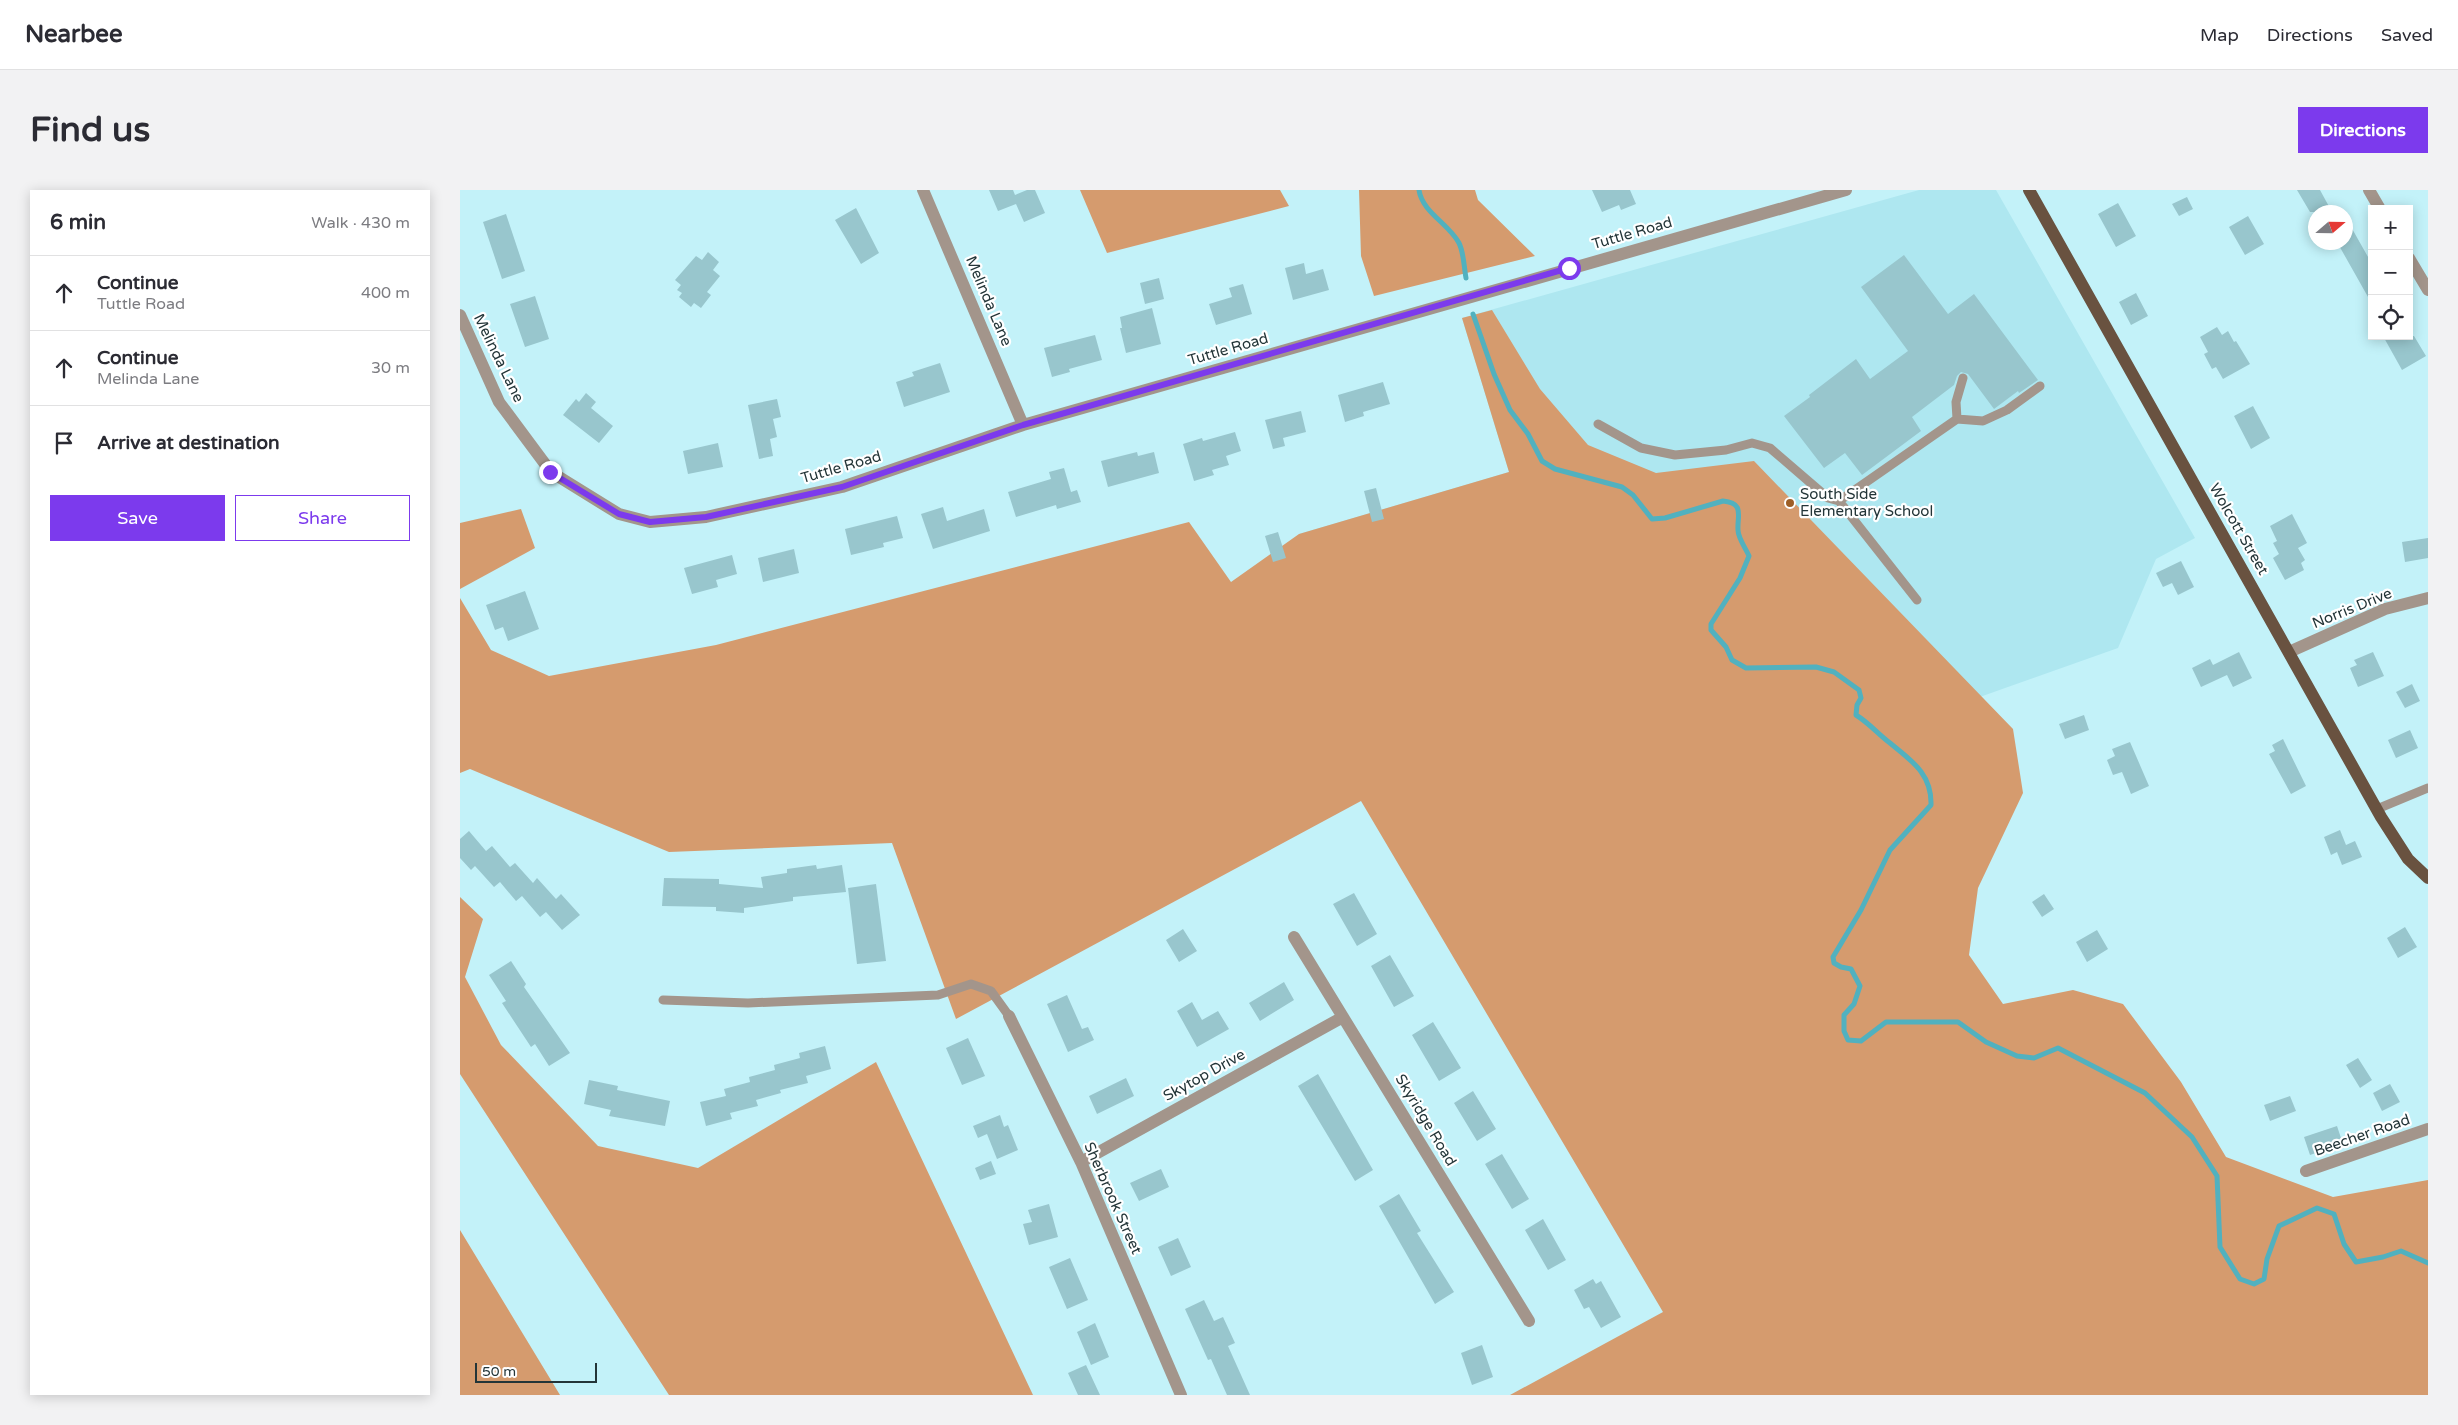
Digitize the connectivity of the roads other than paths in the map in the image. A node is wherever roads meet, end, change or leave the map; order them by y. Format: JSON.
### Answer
{"nodes":[{"id":1,"x":923,"y":190,"type":"edge"},
{"id":2,"x":1846,"y":190,"type":"edge"},
{"id":3,"x":2029,"y":190,"type":"edge"},
{"id":4,"x":2369,"y":190,"type":"edge"},
{"id":5,"x":2378,"y":205,"type":"edge"},
{"id":6,"x":2413,"y":265,"type":"edge"},
{"id":7,"x":2428,"y":290,"type":"edge"},
{"id":8,"x":460,"y":315,"type":"edge"},
{"id":9,"x":1963,"y":378,"type":"dead end"},
{"id":10,"x":2040,"y":386,"type":"dead end"},
{"id":11,"x":1957,"y":419,"type":"junction"},
{"id":12,"x":1598,"y":424,"type":"dead end"},
{"id":13,"x":1023,"y":425,"type":"junction"},
{"id":14,"x":1839,"y":501,"type":"junction"},
{"id":15,"x":619,"y":514,"type":"joint"},
{"id":16,"x":2428,"y":598,"type":"edge"},
{"id":17,"x":1918,"y":600,"type":"dead end"},
{"id":18,"x":2289,"y":652,"type":"junction"},
{"id":19,"x":2428,"y":788,"type":"edge"},
{"id":20,"x":2377,"y":809,"type":"junction"},
{"id":21,"x":2428,"y":878,"type":"edge"},
{"id":22,"x":1294,"y":937,"type":"dead end"},
{"id":23,"x":663,"y":1000,"type":"dead end"},
{"id":24,"x":1009,"y":1016,"type":"joint"},
{"id":25,"x":1343,"y":1017,"type":"junction"},
{"id":26,"x":2428,"y":1130,"type":"edge"},
{"id":27,"x":1081,"y":1162,"type":"junction"},
{"id":28,"x":2306,"y":1171,"type":"dead end"},
{"id":29,"x":1529,"y":1321,"type":"dead end"},
{"id":30,"x":1181,"y":1395,"type":"edge"}],
"edges":[{"from":1,"to":13,"type":"street","name":"Melinda Lane"},
{"from":2,"to":13,"type":"street","name":"Tuttle Road"},
{"from":3,"to":18,"type":"main road","name":"Wolcott Street"},
{"from":4,"to":5,"type":"street"},
{"from":6,"to":7,"type":"street"},
{"from":8,"to":15,"type":"street","name":"Melinda Lane"},
{"from":9,"to":11,"type":"lane"},
{"from":10,"to":11,"type":"lane"},
{"from":11,"to":14,"type":"lane"},
{"from":12,"to":14,"type":"lane"},
{"from":13,"to":15,"type":"street","name":"Tuttle Road"},
{"from":14,"to":17,"type":"lane"},
{"from":16,"to":18,"type":"street","name":"Norris Drive"},
{"from":18,"to":20,"type":"main road","name":"Wolcott Street"},
{"from":19,"to":20,"type":"lane"},
{"from":20,"to":21,"type":"main road","name":"Wolcott Street"},
{"from":22,"to":25,"type":"street","name":"Skyridge Road"},
{"from":23,"to":24,"type":"lane"},
{"from":24,"to":27,"type":"street","name":"Sherbrook Street"},
{"from":25,"to":27,"type":"street","name":"Skytop Drive"},
{"from":25,"to":29,"type":"street","name":"Skyridge Road"},
{"from":26,"to":28,"type":"street","name":"Beecher Road"},
{"from":27,"to":30,"type":"street","name":"Sherbrook Street"}]}
